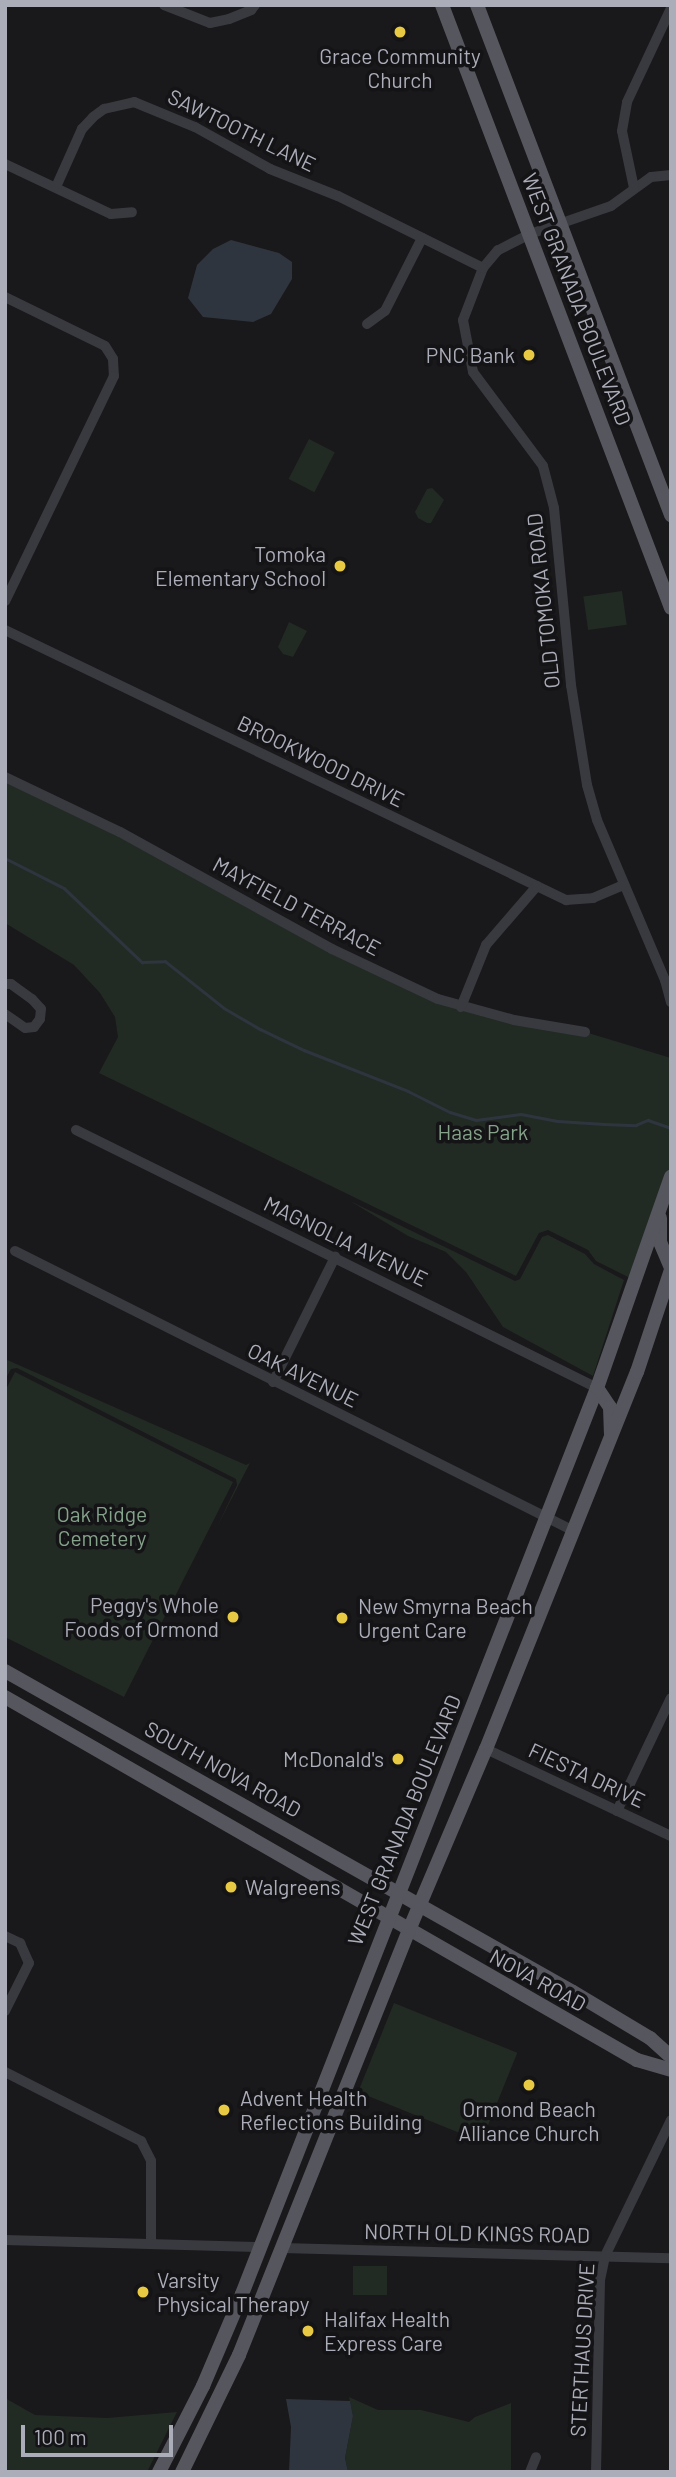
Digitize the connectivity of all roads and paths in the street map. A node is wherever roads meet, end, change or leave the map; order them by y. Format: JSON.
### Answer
{"nodes":[{"id":1,"x":164,"y":5,"type":"edge"},
{"id":2,"x":255,"y":5,"type":"edge"},
{"id":3,"x":442,"y":5,"type":"edge"},
{"id":4,"x":477,"y":5,"type":"edge"},
{"id":5,"x":671,"y":8,"type":"edge"},
{"id":6,"x":5,"y":164,"type":"edge"},
{"id":7,"x":671,"y":175,"type":"edge"},
{"id":8,"x":56,"y":187,"type":"junction"},
{"id":9,"x":634,"y":188,"type":"junction"},
{"id":10,"x":132,"y":212,"type":"dead end"},
{"id":11,"x":561,"y":223,"type":"junction"},
{"id":12,"x":530,"y":234,"type":"junction"},
{"id":13,"x":422,"y":238,"type":"junction"},
{"id":14,"x":483,"y":268,"type":"junction"},
{"id":15,"x":5,"y":297,"type":"edge"},
{"id":16,"x":367,"y":324,"type":"dead end"},
{"id":17,"x":671,"y":515,"type":"edge"},
{"id":18,"x":654,"y":562,"type":"junction"},
{"id":19,"x":671,"y":580,"type":"edge"},
{"id":20,"x":5,"y":601,"type":"edge"},
{"id":21,"x":671,"y":608,"type":"edge"},
{"id":22,"x":5,"y":630,"type":"edge"},
{"id":23,"x":5,"y":777,"type":"edge"},
{"id":24,"x":624,"y":885,"type":"junction"},
{"id":25,"x":537,"y":886,"type":"junction"},
{"id":26,"x":5,"y":984,"type":"edge"},
{"id":27,"x":671,"y":1002,"type":"edge"},
{"id":28,"x":461,"y":1007,"type":"junction"},
{"id":29,"x":5,"y":1014,"type":"edge"},
{"id":30,"x":585,"y":1031,"type":"dead end"},
{"id":31,"x":76,"y":1130,"type":"dead end"},
{"id":32,"x":671,"y":1177,"type":"edge"},
{"id":33,"x":659,"y":1209,"type":"junction"},
{"id":34,"x":15,"y":1251,"type":"dead end"},
{"id":35,"x":335,"y":1257,"type":"junction"},
{"id":36,"x":671,"y":1269,"type":"edge"},
{"id":37,"x":273,"y":1382,"type":"junction"},
{"id":38,"x":597,"y":1388,"type":"junction"},
{"id":39,"x":611,"y":1438,"type":"junction"},
{"id":40,"x":546,"y":1517,"type":"junction"},
{"id":41,"x":574,"y":1531,"type":"junction"},
{"id":42,"x":5,"y":1671,"type":"edge"},
{"id":43,"x":5,"y":1697,"type":"edge"},
{"id":44,"x":671,"y":1698,"type":"edge"},
{"id":45,"x":486,"y":1749,"type":"junction"},
{"id":46,"x":128,"y":1768,"type":"junction"},
{"id":47,"x":180,"y":1770,"type":"junction"},
{"id":48,"x":617,"y":1811,"type":"junction"},
{"id":49,"x":671,"y":1836,"type":"edge"},
{"id":50,"x":398,"y":1892,"type":"junction"},
{"id":51,"x":420,"y":1904,"type":"junction"},
{"id":52,"x":388,"y":1919,"type":"junction"},
{"id":53,"x":409,"y":1930,"type":"junction"},
{"id":54,"x":5,"y":1936,"type":"edge"},
{"id":55,"x":5,"y":2011,"type":"edge"},
{"id":56,"x":671,"y":2057,"type":"edge"},
{"id":57,"x":671,"y":2070,"type":"edge"},
{"id":58,"x":5,"y":2073,"type":"edge"},
{"id":59,"x":671,"y":2120,"type":"edge"},
{"id":60,"x":277,"y":2201,"type":"junction"},
{"id":61,"x":5,"y":2240,"type":"edge"},
{"id":62,"x":151,"y":2243,"type":"junction"},
{"id":63,"x":260,"y":2247,"type":"junction"},
{"id":64,"x":282,"y":2248,"type":"junction"},
{"id":65,"x":605,"y":2256,"type":"junction"},
{"id":66,"x":671,"y":2258,"type":"edge"},
{"id":67,"x":265,"y":2291,"type":"junction"},
{"id":68,"x":220,"y":2348,"type":"junction"},
{"id":69,"x":536,"y":2457,"type":"dead end"},
{"id":70,"x":169,"y":2465,"type":"edge"},
{"id":71,"x":184,"y":2468,"type":"edge"},
{"id":72,"x":159,"y":2472,"type":"edge"},
{"id":73,"x":530,"y":2472,"type":"edge"},
{"id":74,"x":596,"y":2472,"type":"edge"}],
"edges":[{"from":1,"to":2,"type":"street"},
{"from":3,"to":12,"type":"main road","name":"WEST GRANADA BOULEVARD"},
{"from":4,"to":11,"type":"main road","name":"WEST GRANADA BOULEVARD"},
{"from":5,"to":9,"type":"street"},
{"from":6,"to":8,"type":"street"},
{"from":7,"to":9,"type":"street","name":"OLD TOMOKA ROAD"},
{"from":8,"to":10,"type":"street"},
{"from":8,"to":13,"type":"street","name":"SAWTOOTH LANE"},
{"from":9,"to":11,"type":"street","name":"OLD TOMOKA ROAD"},
{"from":11,"to":12,"type":"street","name":"OLD TOMOKA ROAD"},
{"from":11,"to":17,"type":"main road","name":"WEST GRANADA BOULEVARD"},
{"from":12,"to":14,"type":"street","name":"OLD TOMOKA ROAD"},
{"from":12,"to":18,"type":"main road","name":"WEST GRANADA BOULEVARD"},
{"from":13,"to":14,"type":"street","name":"SAWTOOTH LANE"},
{"from":13,"to":16,"type":"street"},
{"from":14,"to":24,"type":"street","name":"OLD TOMOKA ROAD"},
{"from":15,"to":20,"type":"street"},
{"from":18,"to":19,"type":"main road"},
{"from":18,"to":21,"type":"main road","name":"WEST GRANADA BOULEVARD"},
{"from":22,"to":25,"type":"street","name":"BROOKWOOD DRIVE"},
{"from":23,"to":28,"type":"street","name":"MAYFIELD TERRACE"},
{"from":24,"to":25,"type":"street","name":"BROOKWOOD DRIVE"},
{"from":24,"to":27,"type":"street","name":"OLD TOMOKA ROAD"},
{"from":25,"to":28,"type":"street"},
{"from":26,"to":29,"type":"street"},
{"from":28,"to":30,"type":"street","name":"MAYFIELD TERRACE"},
{"from":31,"to":35,"type":"street","name":"MAGNOLIA AVENUE"},
{"from":32,"to":33,"type":"main road","name":"WEST GRANADA BOULEVARD"},
{"from":33,"to":36,"type":"main road"},
{"from":33,"to":38,"type":"main road","name":"WEST GRANADA BOULEVARD"},
{"from":34,"to":37,"type":"street","name":"OAK AVENUE"},
{"from":35,"to":37,"type":"street"},
{"from":35,"to":38,"type":"street","name":"MAGNOLIA AVENUE"},
{"from":36,"to":39,"type":"main road"},
{"from":37,"to":40,"type":"street","name":"OAK AVENUE"},
{"from":38,"to":39,"type":"main road"},
{"from":38,"to":40,"type":"main road","name":"WEST GRANADA BOULEVARD"},
{"from":39,"to":41,"type":"main road"},
{"from":40,"to":41,"type":"street","name":"OAK AVENUE"},
{"from":40,"to":50,"type":"main road","name":"WEST GRANADA BOULEVARD"},
{"from":41,"to":45,"type":"main road"},
{"from":42,"to":47,"type":"main road","name":"SOUTH NOVA ROAD"},
{"from":43,"to":46,"type":"main road"},
{"from":44,"to":48,"type":"street"},
{"from":45,"to":48,"type":"street","name":"FIESTA DRIVE"},
{"from":45,"to":51,"type":"main road"},
{"from":46,"to":47,"type":"main road"},
{"from":46,"to":52,"type":"main road"},
{"from":47,"to":50,"type":"main road","name":"SOUTH NOVA ROAD"},
{"from":48,"to":49,"type":"street","name":"FIESTA DRIVE"},
{"from":50,"to":51,"type":"main road","name":"SOUTH NOVA ROAD"},
{"from":50,"to":52,"type":"main road","name":"WEST GRANADA BOULEVARD"},
{"from":51,"to":53,"type":"main road"},
{"from":51,"to":56,"type":"main road","name":"NOVA ROAD"},
{"from":52,"to":53,"type":"main road","name":"NOVA ROAD"},
{"from":52,"to":60,"type":"main road","name":"WEST GRANADA BOULEVARD"},
{"from":53,"to":57,"type":"main road","name":"NOVA ROAD"},
{"from":53,"to":64,"type":"main road"},
{"from":54,"to":55,"type":"street"},
{"from":58,"to":62,"type":"street"},
{"from":59,"to":65,"type":"street","name":"STERTHAUS DRIVE"},
{"from":60,"to":63,"type":"main road","name":"WEST GRANADA BOULEVARD"},
{"from":60,"to":64,"type":"main road"},
{"from":61,"to":62,"type":"street"},
{"from":62,"to":63,"type":"street"},
{"from":63,"to":67,"type":"main road"},
{"from":63,"to":68,"type":"main road","name":"WEST GRANADA BOULEVARD"},
{"from":64,"to":65,"type":"street","name":"NORTH OLD KINGS ROAD"},
{"from":64,"to":67,"type":"main road"},
{"from":65,"to":66,"type":"street","name":"NORTH OLD KINGS ROAD"},
{"from":65,"to":74,"type":"street","name":"STERTHAUS DRIVE"},
{"from":67,"to":71,"type":"main road"},
{"from":68,"to":70,"type":"main road","name":"WEST GRANADA BOULEVARD"},
{"from":68,"to":71,"type":"main road"},
{"from":69,"to":73,"type":"street"},
{"from":70,"to":72,"type":"main road","name":"WEST GRANADA BOULEVARD"}]}
